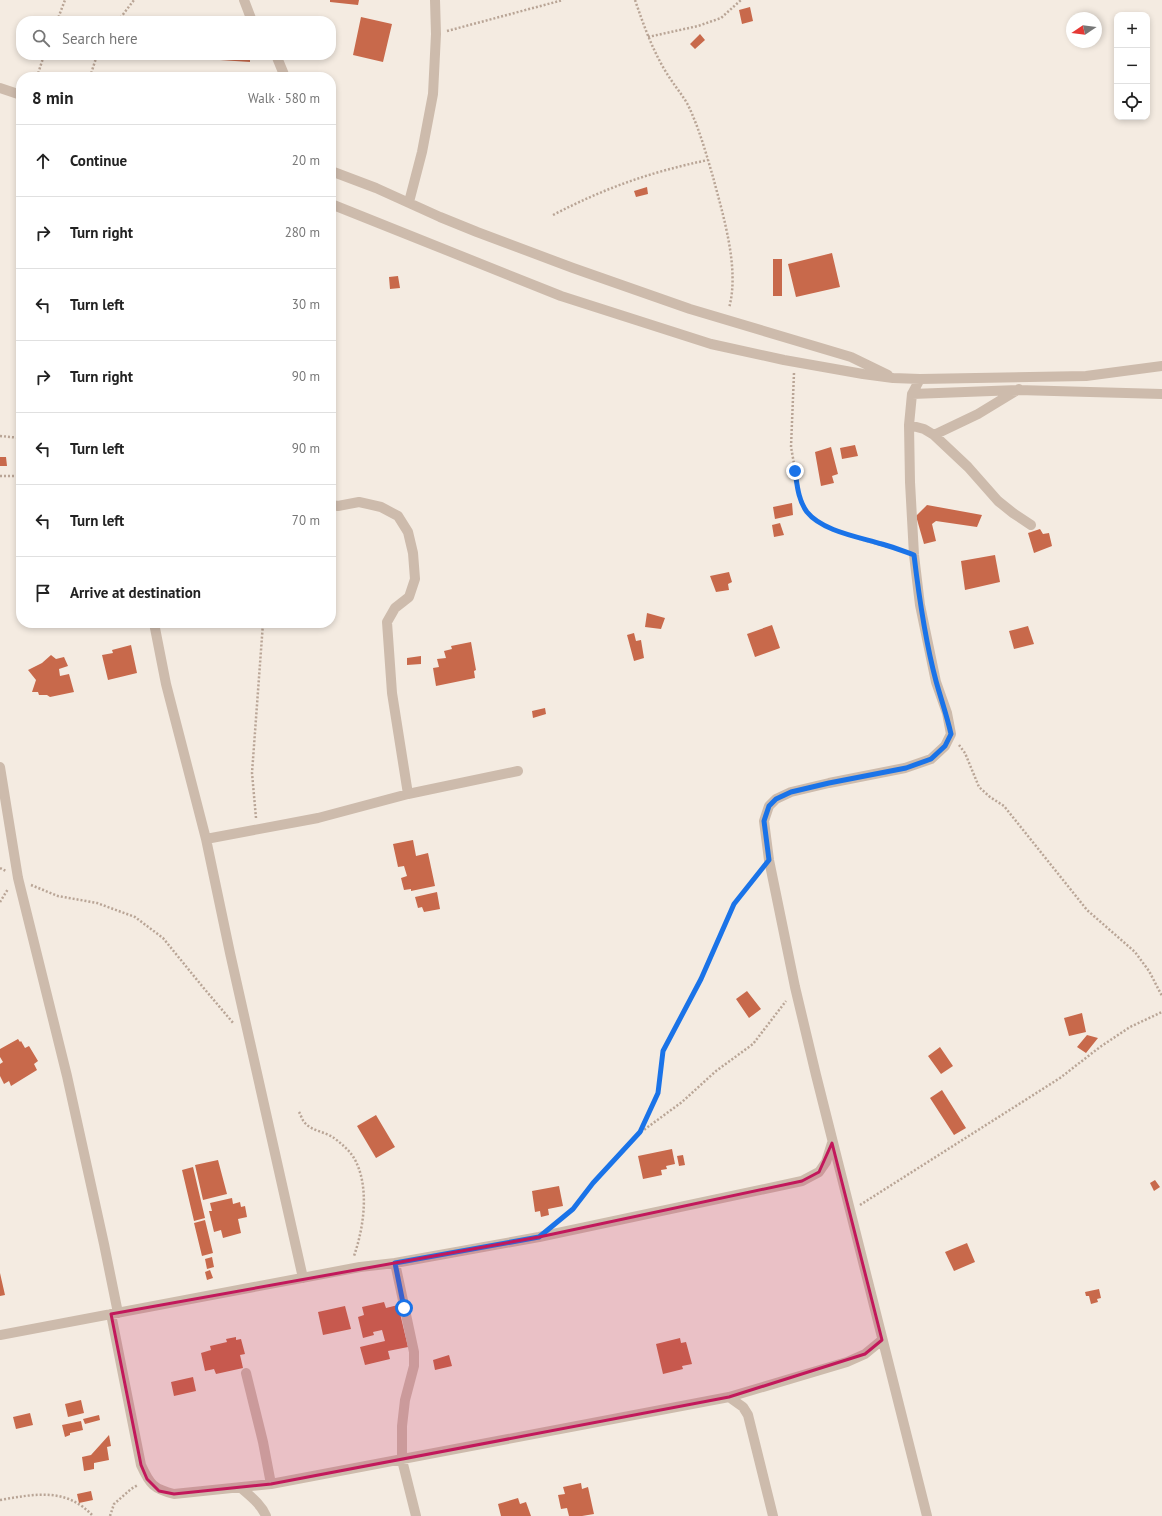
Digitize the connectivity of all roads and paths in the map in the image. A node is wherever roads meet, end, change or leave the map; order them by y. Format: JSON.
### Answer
{"nodes":[{"id":1,"x":65,"y":0,"type":"edge"},
{"id":2,"x":134,"y":0,"type":"edge"},
{"id":3,"x":244,"y":0,"type":"edge"},
{"id":4,"x":435,"y":0,"type":"edge"},
{"id":5,"x":563,"y":0,"type":"edge"},
{"id":6,"x":635,"y":0,"type":"edge"},
{"id":7,"x":741,"y":0,"type":"edge"},
{"id":8,"x":59,"y":16,"type":"edge"},
{"id":9,"x":122,"y":16,"type":"edge"},
{"id":10,"x":250,"y":16,"type":"edge"},
{"id":11,"x":436,"y":34,"type":"junction"},
{"id":12,"x":648,"y":37,"type":"junction"},
{"id":13,"x":42,"y":60,"type":"edge"},
{"id":14,"x":95,"y":60,"type":"edge"},
{"id":15,"x":278,"y":60,"type":"edge"},
{"id":16,"x":39,"y":72,"type":"edge"},
{"id":17,"x":92,"y":72,"type":"edge"},
{"id":18,"x":283,"y":72,"type":"edge"},
{"id":19,"x":0,"y":88,"type":"edge"},
{"id":20,"x":16,"y":93,"type":"edge"},
{"id":21,"x":708,"y":160,"type":"junction"},
{"id":22,"x":336,"y":173,"type":"edge"},
{"id":23,"x":409,"y":202,"type":"junction"},
{"id":24,"x":336,"y":206,"type":"edge"},
{"id":25,"x":553,"y":214,"type":"dead end"},
{"id":26,"x":725,"y":320,"type":"junction"},
{"id":27,"x":795,"y":362,"type":"junction"},
{"id":28,"x":1162,"y":366,"type":"edge"},
{"id":29,"x":1030,"y":377,"type":"junction"},
{"id":30,"x":893,"y":378,"type":"junction"},
{"id":31,"x":920,"y":379,"type":"junction"},
{"id":32,"x":1018,"y":390,"type":"junction"},
{"id":33,"x":912,"y":394,"type":"junction"},
{"id":34,"x":1162,"y":394,"type":"edge"},
{"id":35,"x":909,"y":425,"type":"junction"},
{"id":36,"x":934,"y":435,"type":"junction"},
{"id":37,"x":0,"y":436,"type":"edge"},
{"id":38,"x":16,"y":438,"type":"edge"},
{"id":39,"x":0,"y":476,"type":"edge"},
{"id":40,"x":16,"y":476,"type":"edge"},
{"id":41,"x":336,"y":506,"type":"edge"},
{"id":42,"x":1031,"y":525,"type":"dead end"},
{"id":43,"x":914,"y":555,"type":"junction"},
{"id":44,"x":155,"y":628,"type":"edge"},
{"id":45,"x":263,"y":628,"type":"edge"},
{"id":46,"x":951,"y":734,"type":"junction"},
{"id":47,"x":0,"y":767,"type":"edge"},
{"id":48,"x":518,"y":771,"type":"dead end"},
{"id":49,"x":408,"y":794,"type":"junction"},
{"id":50,"x":257,"y":830,"type":"junction"},
{"id":51,"x":206,"y":839,"type":"junction"},
{"id":52,"x":769,"y":860,"type":"junction"},
{"id":53,"x":18,"y":878,"type":"junction"},
{"id":54,"x":795,"y":987,"type":"junction"},
{"id":55,"x":1162,"y":996,"type":"edge"},
{"id":56,"x":1162,"y":1012,"type":"edge"},
{"id":57,"x":235,"y":1025,"type":"dead end"},
{"id":58,"x":299,"y":1112,"type":"dead end"},
{"id":59,"x":640,"y":1132,"type":"junction"},
{"id":60,"x":832,"y":1143,"type":"junction"},
{"id":61,"x":849,"y":1212,"type":"junction"},
{"id":62,"x":556,"y":1223,"type":"dead end"},
{"id":63,"x":395,"y":1263,"type":"junction"},
{"id":64,"x":349,"y":1270,"type":"junction"},
{"id":65,"x":303,"y":1278,"type":"junction"},
{"id":66,"x":115,"y":1314,"type":"junction"},
{"id":67,"x":0,"y":1335,"type":"edge"},
{"id":68,"x":882,"y":1340,"type":"junction"},
{"id":69,"x":246,"y":1373,"type":"dead end"},
{"id":70,"x":729,"y":1397,"type":"junction"},
{"id":71,"x":402,"y":1460,"type":"junction"},
{"id":72,"x":147,"y":1479,"type":"junction"},
{"id":73,"x":271,"y":1484,"type":"junction"},
{"id":74,"x":241,"y":1488,"type":"junction"},
{"id":75,"x":0,"y":1500,"type":"edge"},
{"id":76,"x":93,"y":1516,"type":"edge"},
{"id":77,"x":110,"y":1516,"type":"edge"},
{"id":78,"x":266,"y":1516,"type":"edge"},
{"id":79,"x":416,"y":1516,"type":"edge"},
{"id":80,"x":774,"y":1516,"type":"edge"},
{"id":81,"x":927,"y":1516,"type":"edge"}],
"edges":[{"from":1,"to":8,"type":"path"},
{"from":2,"to":9,"type":"path"},
{"from":3,"to":10,"type":"street"},
{"from":4,"to":11,"type":"street"},
{"from":5,"to":11,"type":"path"},
{"from":6,"to":12,"type":"path"},
{"from":7,"to":12,"type":"path"},
{"from":11,"to":23,"type":"street"},
{"from":12,"to":21,"type":"path"},
{"from":13,"to":16,"type":"path"},
{"from":14,"to":17,"type":"path"},
{"from":15,"to":18,"type":"street"},
{"from":19,"to":20,"type":"street"},
{"from":21,"to":25,"type":"path"},
{"from":21,"to":26,"type":"path"},
{"from":22,"to":23,"type":"street"},
{"from":23,"to":26,"type":"street"},
{"from":24,"to":27,"type":"street"},
{"from":26,"to":30,"type":"street"},
{"from":27,"to":30,"type":"street"},
{"from":27,"to":43,"type":"path"},
{"from":28,"to":29,"type":"street"},
{"from":29,"to":31,"type":"street"},
{"from":29,"to":32,"type":"street"},
{"from":30,"to":31,"type":"street"},
{"from":31,"to":33,"type":"street"},
{"from":32,"to":33,"type":"street"},
{"from":32,"to":34,"type":"street"},
{"from":32,"to":36,"type":"street"},
{"from":33,"to":35,"type":"street"},
{"from":35,"to":36,"type":"street"},
{"from":35,"to":43,"type":"street"},
{"from":36,"to":42,"type":"street"},
{"from":37,"to":38,"type":"path"},
{"from":39,"to":40,"type":"path"},
{"from":41,"to":49,"type":"street"},
{"from":43,"to":46,"type":"street"},
{"from":44,"to":51,"type":"street"},
{"from":45,"to":50,"type":"path"},
{"from":46,"to":52,"type":"street"},
{"from":46,"to":55,"type":"path"},
{"from":47,"to":53,"type":"street"},
{"from":48,"to":49,"type":"street"},
{"from":49,"to":50,"type":"street"},
{"from":50,"to":51,"type":"street"},
{"from":51,"to":65,"type":"street"},
{"from":52,"to":54,"type":"street"},
{"from":52,"to":59,"type":"path"},
{"from":53,"to":57,"type":"path"},
{"from":53,"to":66,"type":"street"},
{"from":54,"to":59,"type":"path"},
{"from":54,"to":60,"type":"street"},
{"from":56,"to":61,"type":"path"},
{"from":58,"to":64,"type":"path"},
{"from":59,"to":62,"type":"path"},
{"from":60,"to":61,"type":"street"},
{"from":60,"to":63,"type":"street"},
{"from":61,"to":68,"type":"street"},
{"from":63,"to":64,"type":"street"},
{"from":63,"to":71,"type":"street"},
{"from":64,"to":65,"type":"street"},
{"from":65,"to":66,"type":"street"},
{"from":66,"to":67,"type":"street"},
{"from":66,"to":72,"type":"street"},
{"from":68,"to":70,"type":"street"},
{"from":68,"to":81,"type":"street"},
{"from":69,"to":73,"type":"street"},
{"from":70,"to":71,"type":"street"},
{"from":70,"to":80,"type":"street"},
{"from":71,"to":73,"type":"street"},
{"from":71,"to":79,"type":"street"},
{"from":72,"to":74,"type":"street"},
{"from":72,"to":77,"type":"path"},
{"from":73,"to":74,"type":"street"},
{"from":74,"to":78,"type":"street"},
{"from":75,"to":76,"type":"path"}]}
